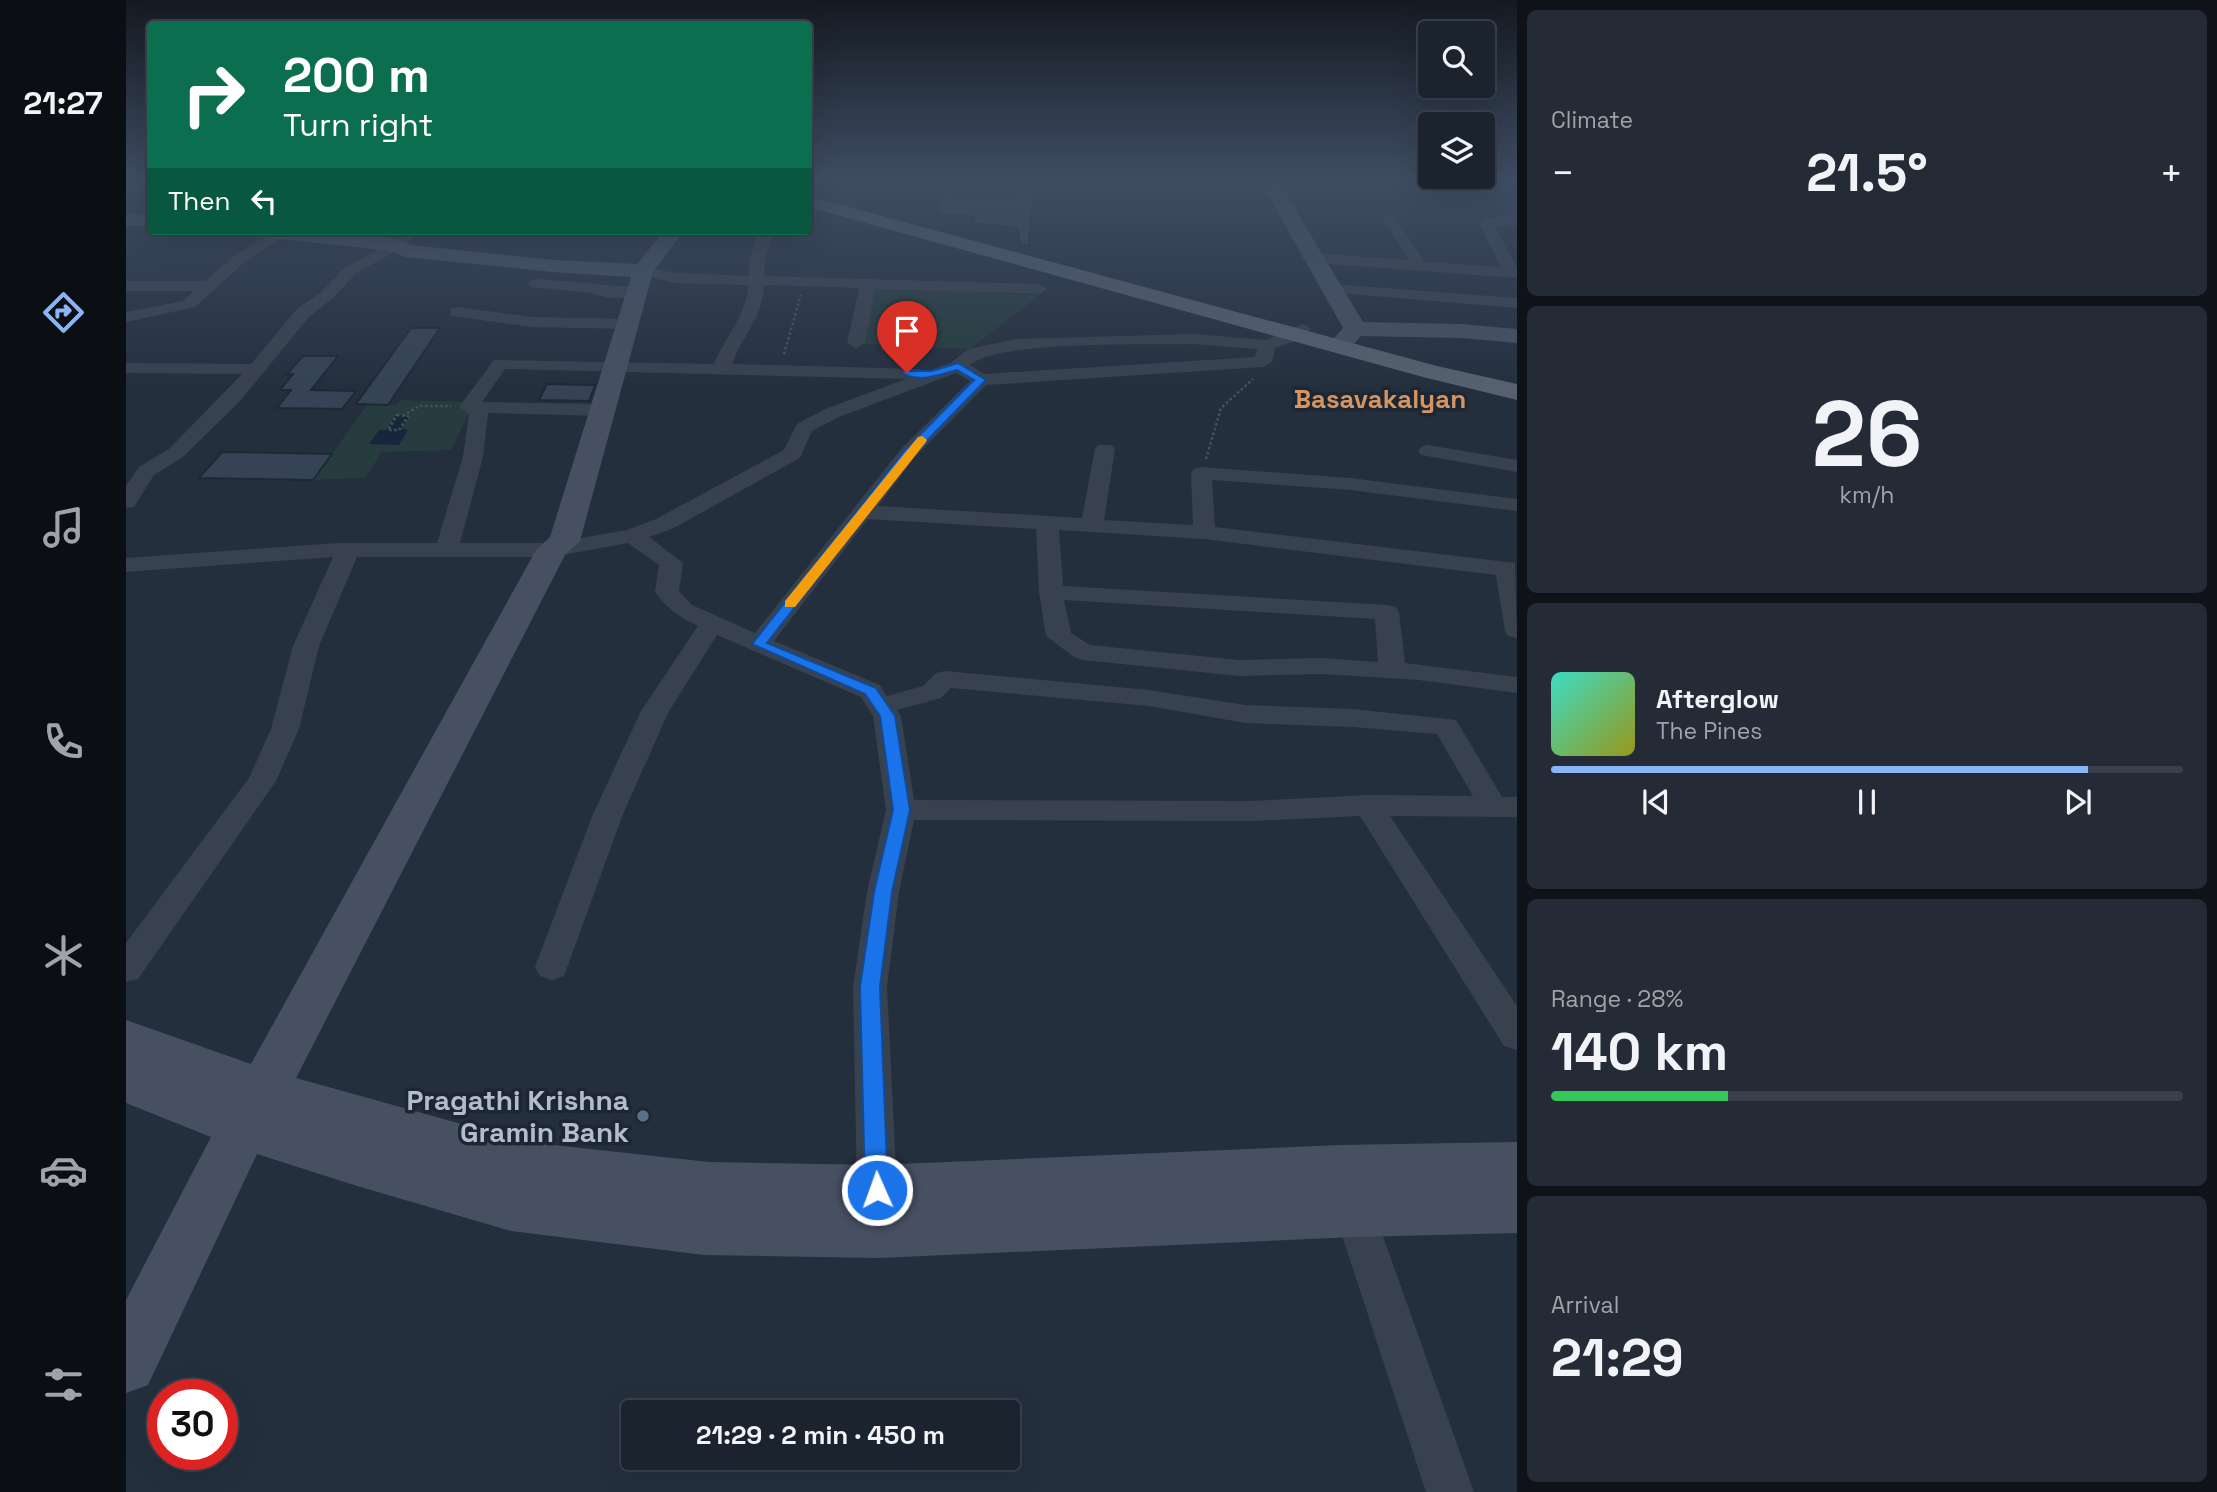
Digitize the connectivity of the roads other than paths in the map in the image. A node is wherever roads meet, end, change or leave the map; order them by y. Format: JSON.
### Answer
{"nodes":[{"id":1,"x":256,"y":249,"type":"edge"},
{"id":2,"x":386,"y":249,"type":"edge"},
{"id":3,"x":405,"y":249,"type":"edge"},
{"id":4,"x":664,"y":249,"type":"edge"},
{"id":5,"x":761,"y":249,"type":"edge"},
{"id":6,"x":987,"y":249,"type":"edge"},
{"id":7,"x":1002,"y":249,"type":"edge"},
{"id":8,"x":1309,"y":249,"type":"edge"},
{"id":9,"x":1409,"y":249,"type":"edge"},
{"id":10,"x":1500,"y":249,"type":"edge"},
{"id":11,"x":1314,"y":258,"type":"junction"},
{"id":12,"x":554,"y":266,"type":"junction"},
{"id":13,"x":1420,"y":266,"type":"junction"},
{"id":14,"x":1514,"y":273,"type":"edge"},
{"id":15,"x":756,"y":280,"type":"junction"},
{"id":16,"x":868,"y":283,"type":"junction"},
{"id":17,"x":126,"y":286,"type":"edge"},
{"id":18,"x":207,"y":286,"type":"junction"},
{"id":19,"x":1039,"y":289,"type":"dead end"},
{"id":20,"x":1332,"y":289,"type":"junction"},
{"id":21,"x":636,"y":295,"type":"junction"},
{"id":22,"x":1517,"y":303,"type":"edge"},
{"id":23,"x":458,"y":312,"type":"dead end"},
{"id":24,"x":126,"y":317,"type":"edge"},
{"id":25,"x":1299,"y":332,"type":"junction"},
{"id":26,"x":1517,"y":336,"type":"edge"},
{"id":27,"x":1346,"y":338,"type":"junction"},
{"id":28,"x":856,"y":343,"type":"dead end"},
{"id":29,"x":1265,"y":353,"type":"junction"},
{"id":30,"x":616,"y":365,"type":"junction"},
{"id":31,"x":958,"y":366,"type":"junction"},
{"id":32,"x":126,"y":368,"type":"edge"},
{"id":33,"x":722,"y":368,"type":"junction"},
{"id":34,"x":257,"y":369,"type":"junction"},
{"id":35,"x":933,"y":374,"type":"junction"},
{"id":36,"x":981,"y":380,"type":"junction"},
{"id":37,"x":1517,"y":383,"type":"edge"},
{"id":38,"x":1517,"y":392,"type":"edge"},
{"id":39,"x":469,"y":407,"type":"junction"},
{"id":40,"x":603,"y":410,"type":"junction"},
{"id":41,"x":1105,"y":449,"type":"dead end"},
{"id":42,"x":1428,"y":451,"type":"dead end"},
{"id":43,"x":1517,"y":466,"type":"edge"},
{"id":44,"x":126,"y":502,"type":"edge"},
{"id":45,"x":1517,"y":505,"type":"edge"},
{"id":46,"x":861,"y":512,"type":"junction"},
{"id":47,"x":1047,"y":524,"type":"junction"},
{"id":48,"x":1092,"y":526,"type":"junction"},
{"id":49,"x":1204,"y":532,"type":"junction"},
{"id":50,"x":632,"y":536,"type":"junction"},
{"id":51,"x":447,"y":549,"type":"junction"},
{"id":52,"x":348,"y":550,"type":"junction"},
{"id":53,"x":552,"y":550,"type":"junction"},
{"id":54,"x":126,"y":565,"type":"edge"},
{"id":55,"x":1512,"y":570,"type":"edge"},
{"id":56,"x":1051,"y":592,"type":"junction"},
{"id":57,"x":712,"y":623,"type":"junction"},
{"id":58,"x":1517,"y":631,"type":"edge"},
{"id":59,"x":759,"y":644,"type":"junction"},
{"id":60,"x":1393,"y":670,"type":"junction"},
{"id":61,"x":1517,"y":685,"type":"edge"},
{"id":62,"x":881,"y":706,"type":"junction"},
{"id":63,"x":1368,"y":805,"type":"junction"},
{"id":64,"x":1505,"y":806,"type":"edge"},
{"id":65,"x":901,"y":810,"type":"junction"},
{"id":66,"x":552,"y":967,"type":"dead end"},
{"id":67,"x":126,"y":970,"type":"edge"},
{"id":68,"x":1517,"y":1035,"type":"edge"},
{"id":69,"x":126,"y":1041,"type":"edge"},
{"id":70,"x":126,"y":1081,"type":"edge"},
{"id":71,"x":254,"y":1108,"type":"junction"},
{"id":72,"x":1517,"y":1167,"type":"edge"},
{"id":73,"x":877,"y":1190,"type":"junction"},
{"id":74,"x":1517,"y":1207,"type":"edge"},
{"id":75,"x":1354,"y":1211,"type":"junction"},
{"id":76,"x":126,"y":1363,"type":"edge"},
{"id":77,"x":1450,"y":1492,"type":"edge"}],
"edges":[{"from":1,"to":18,"type":"street"},
{"from":2,"to":34,"type":"street"},
{"from":3,"to":12,"type":"street"},
{"from":4,"to":21,"type":"street"},
{"from":5,"to":15,"type":"street"},
{"from":6,"to":25,"type":"main road"},
{"from":7,"to":25,"type":"main road"},
{"from":8,"to":11,"type":"street"},
{"from":9,"to":13,"type":"street"},
{"from":10,"to":14,"type":"street"},
{"from":11,"to":13,"type":"street"},
{"from":11,"to":20,"type":"street"},
{"from":12,"to":21,"type":"street"},
{"from":12,"to":21,"type":"street"},
{"from":13,"to":14,"type":"street"},
{"from":15,"to":16,"type":"street"},
{"from":15,"to":21,"type":"street"},
{"from":15,"to":33,"type":"street"},
{"from":16,"to":19,"type":"street"},
{"from":16,"to":28,"type":"street"},
{"from":17,"to":18,"type":"street"},
{"from":18,"to":24,"type":"street"},
{"from":20,"to":22,"type":"street"},
{"from":20,"to":27,"type":"street"},
{"from":21,"to":23,"type":"street"},
{"from":21,"to":30,"type":"street"},
{"from":25,"to":27,"type":"main road"},
{"from":25,"to":29,"type":"street"},
{"from":26,"to":27,"type":"street"},
{"from":27,"to":37,"type":"main road"},
{"from":27,"to":38,"type":"main road"},
{"from":29,"to":31,"type":"street"},
{"from":29,"to":36,"type":"street"},
{"from":30,"to":33,"type":"street"},
{"from":30,"to":39,"type":"street"},
{"from":30,"to":40,"type":"street"},
{"from":31,"to":35,"type":"street"},
{"from":31,"to":36,"type":"street"},
{"from":32,"to":34,"type":"street"},
{"from":33,"to":35,"type":"street"},
{"from":34,"to":44,"type":"street"},
{"from":35,"to":50,"type":"street"},
{"from":36,"to":46,"type":"street"},
{"from":39,"to":40,"type":"street"},
{"from":39,"to":51,"type":"street"},
{"from":40,"to":53,"type":"street"},
{"from":41,"to":48,"type":"street"},
{"from":42,"to":43,"type":"street"},
{"from":45,"to":49,"type":"street"},
{"from":46,"to":47,"type":"street"},
{"from":46,"to":59,"type":"street"},
{"from":47,"to":48,"type":"street"},
{"from":47,"to":56,"type":"street"},
{"from":48,"to":49,"type":"street"},
{"from":49,"to":55,"type":"street"},
{"from":50,"to":53,"type":"street"},
{"from":50,"to":57,"type":"street"},
{"from":51,"to":52,"type":"street"},
{"from":51,"to":53,"type":"street"},
{"from":52,"to":54,"type":"street"},
{"from":52,"to":67,"type":"street"},
{"from":53,"to":71,"type":"street"},
{"from":55,"to":58,"type":"street"},
{"from":56,"to":60,"type":"street"},
{"from":56,"to":60,"type":"street"},
{"from":57,"to":59,"type":"street"},
{"from":57,"to":66,"type":"street"},
{"from":59,"to":62,"type":"street"},
{"from":60,"to":61,"type":"street"},
{"from":62,"to":64,"type":"street"},
{"from":62,"to":65,"type":"street"},
{"from":63,"to":64,"type":"street"},
{"from":63,"to":65,"type":"street"},
{"from":63,"to":68,"type":"street"},
{"from":65,"to":73,"type":"street"},
{"from":69,"to":71,"type":"street"},
{"from":70,"to":71,"type":"street"},
{"from":71,"to":73,"type":"street"},
{"from":71,"to":75,"type":"street"},
{"from":71,"to":76,"type":"street"},
{"from":72,"to":73,"type":"street"},
{"from":74,"to":75,"type":"street"},
{"from":75,"to":77,"type":"street"}]}
